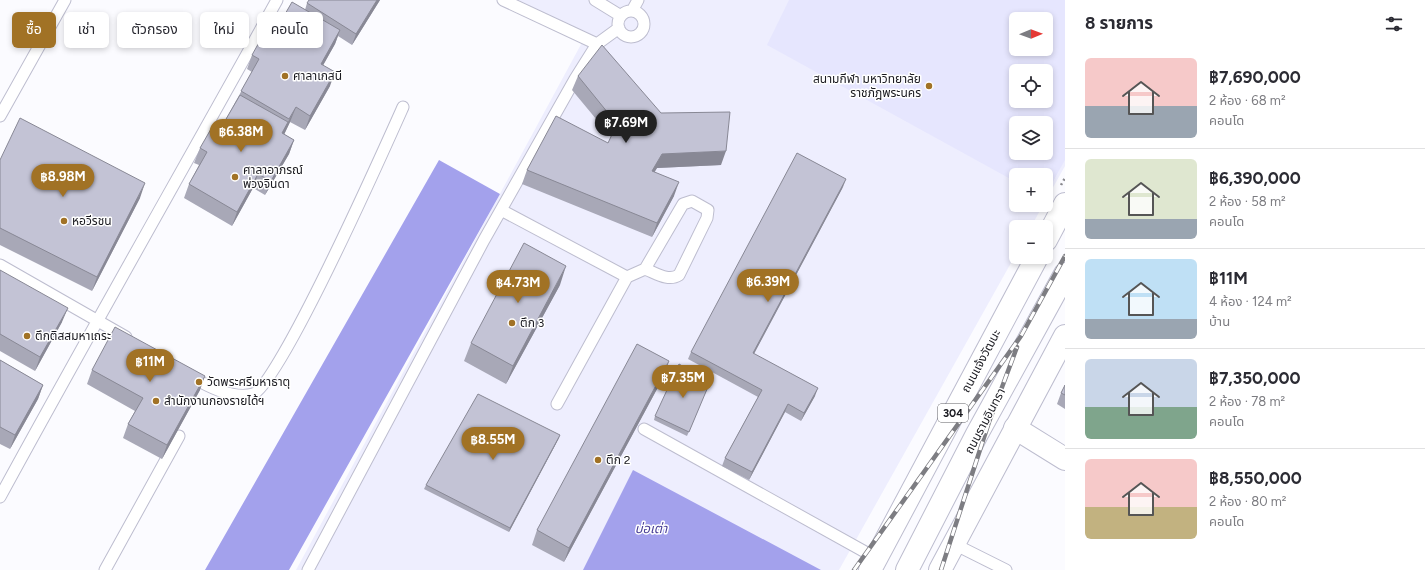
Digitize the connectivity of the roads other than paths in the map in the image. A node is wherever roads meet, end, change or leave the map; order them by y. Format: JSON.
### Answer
{"nodes":[{"id":1,"x":65,"y":0,"type":"edge"},
{"id":2,"x":277,"y":0,"type":"edge"},
{"id":3,"x":503,"y":0,"type":"edge"},
{"id":4,"x":595,"y":0,"type":"edge"},
{"id":5,"x":638,"y":0,"type":"edge"},
{"id":6,"x":632,"y":11,"type":"junction"},
{"id":7,"x":621,"y":16,"type":"junction"},
{"id":8,"x":619,"y":28,"type":"junction"},
{"id":9,"x":597,"y":44,"type":"junction"},
{"id":10,"x":403,"y":107,"type":"dead end"},
{"id":11,"x":0,"y":116,"type":"edge"},
{"id":12,"x":1065,"y":204,"type":"edge"},
{"id":13,"x":501,"y":210,"type":"junction"},
{"id":14,"x":1053,"y":227,"type":"edge"},
{"id":15,"x":1033,"y":264,"type":"edge"},
{"id":16,"x":0,"y":265,"type":"edge"},
{"id":17,"x":645,"y":269,"type":"junction"},
{"id":18,"x":1065,"y":274,"type":"edge"},
{"id":19,"x":627,"y":277,"type":"junction"},
{"id":20,"x":96,"y":319,"type":"junction"},
{"id":21,"x":1064,"y":340,"type":"edge"},
{"id":22,"x":136,"y":343,"type":"edge"},
{"id":23,"x":182,"y":371,"type":"edge"},
{"id":24,"x":557,"y":404,"type":"dead end"},
{"id":25,"x":1015,"y":428,"type":"junction"},
{"id":26,"x":644,"y":429,"type":"dead end"},
{"id":27,"x":179,"y":436,"type":"edge"},
{"id":28,"x":1065,"y":459,"type":"edge"},
{"id":29,"x":0,"y":497,"type":"edge"},
{"id":30,"x":954,"y":544,"type":"junction"},
{"id":31,"x":873,"y":564,"type":"edge"},
{"id":32,"x":105,"y":570,"type":"edge"},
{"id":33,"x":308,"y":570,"type":"edge"},
{"id":34,"x":907,"y":570,"type":"edge"},
{"id":35,"x":940,"y":570,"type":"edge"},
{"id":36,"x":1006,"y":570,"type":"edge"}],
"edges":[{"from":1,"to":11,"type":"lane"},
{"from":2,"to":20,"type":"lane"},
{"from":3,"to":9,"type":"lane"},
{"from":4,"to":7,"type":"lane"},
{"from":5,"to":6,"type":"lane"},
{"from":6,"to":7,"type":"lane"},
{"from":6,"to":8,"type":"lane"},
{"from":7,"to":8,"type":"lane"},
{"from":8,"to":9,"type":"lane"},
{"from":9,"to":13,"type":"lane"},
{"from":10,"to":23,"type":"lane"},
{"from":12,"to":14,"type":"main road"},
{"from":13,"to":19,"type":"lane"},
{"from":13,"to":33,"type":"lane"},
{"from":15,"to":31,"type":"main road","name":"ถนนแจ้งวัฒนะ","number":"304"},
{"from":16,"to":20,"type":"lane"},
{"from":17,"to":17,"type":"lane"},
{"from":17,"to":19,"type":"lane"},
{"from":18,"to":34,"type":"main road","name":"ถนนรามอินทรา","number":"304"},
{"from":19,"to":24,"type":"lane"},
{"from":20,"to":22,"type":"lane"},
{"from":20,"to":29,"type":"lane"},
{"from":21,"to":25,"type":"main road"},
{"from":25,"to":28,"type":"main road"},
{"from":25,"to":30,"type":"main road"},
{"from":26,"to":31,"type":"lane"},
{"from":27,"to":32,"type":"lane"},
{"from":30,"to":35,"type":"main road"},
{"from":30,"to":36,"type":"lane"}]}
